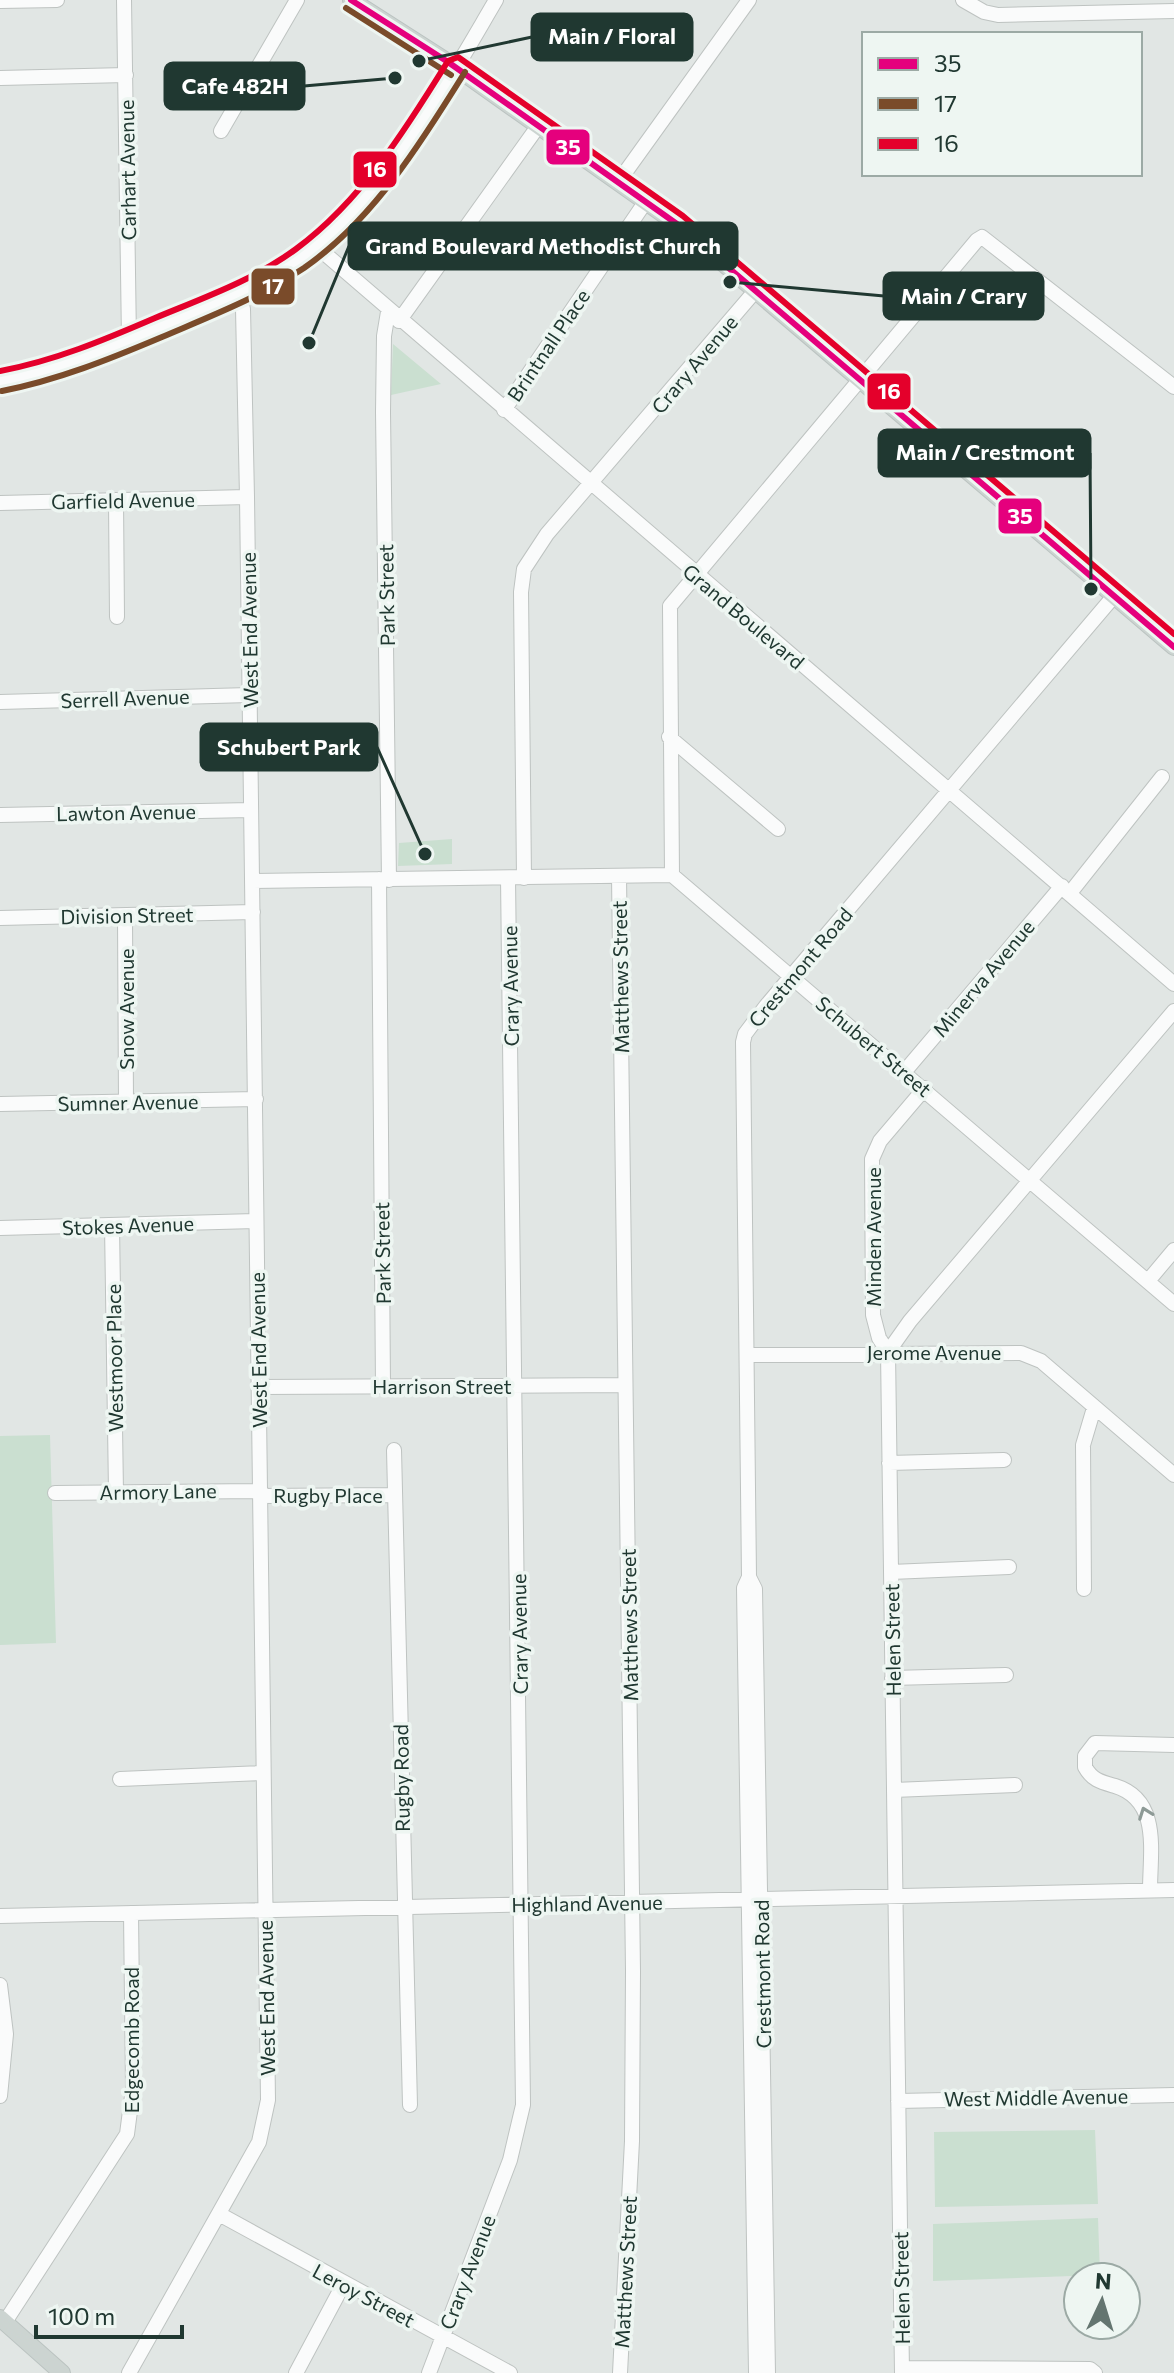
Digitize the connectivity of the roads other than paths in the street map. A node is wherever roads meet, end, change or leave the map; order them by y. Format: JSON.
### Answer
{"nodes":[{"id":1,"x":57,"y":0,"type":"edge"},
{"id":2,"x":124,"y":0,"type":"edge"},
{"id":3,"x":297,"y":0,"type":"edge"},
{"id":4,"x":351,"y":0,"type":"edge"},
{"id":5,"x":496,"y":0,"type":"edge"},
{"id":6,"x":749,"y":0,"type":"edge"},
{"id":7,"x":963,"y":0,"type":"edge"},
{"id":8,"x":0,"y":1,"type":"edge"},
{"id":9,"x":1174,"y":11,"type":"edge"},
{"id":10,"x":456,"y":67,"type":"junction"},
{"id":11,"x":126,"y":75,"type":"junction"},
{"id":12,"x":0,"y":78,"type":"edge"},
{"id":13,"x":539,"y":125,"type":"junction"},
{"id":14,"x":221,"y":131,"type":"dead end"},
{"id":15,"x":619,"y":181,"type":"junction"},
{"id":16,"x":646,"y":201,"type":"junction"},
{"id":17,"x":316,"y":246,"type":"junction"},
{"id":18,"x":756,"y":290,"type":"junction"},
{"id":19,"x":239,"y":292,"type":"junction"},
{"id":20,"x":394,"y":316,"type":"junction"},
{"id":21,"x":129,"y":340,"type":"junction"},
{"id":22,"x":860,"y":379,"type":"junction"},
{"id":23,"x":0,"y":381,"type":"edge"},
{"id":24,"x":1174,"y":387,"type":"edge"},
{"id":25,"x":504,"y":410,"type":"junction"},
{"id":26,"x":591,"y":485,"type":"junction"},
{"id":27,"x":247,"y":497,"type":"junction"},
{"id":28,"x":116,"y":500,"type":"junction"},
{"id":29,"x":0,"y":503,"type":"edge"},
{"id":30,"x":695,"y":574,"type":"junction"},
{"id":31,"x":1114,"y":596,"type":"junction"},
{"id":32,"x":117,"y":617,"type":"dead end"},
{"id":33,"x":1174,"y":647,"type":"edge"},
{"id":34,"x":249,"y":695,"type":"junction"},
{"id":35,"x":0,"y":702,"type":"edge"},
{"id":36,"x":669,"y":737,"type":"junction"},
{"id":37,"x":1162,"y":777,"type":"dead end"},
{"id":38,"x":950,"y":792,"type":"junction"},
{"id":39,"x":251,"y":810,"type":"junction"},
{"id":40,"x":0,"y":815,"type":"edge"},
{"id":41,"x":778,"y":829,"type":"dead end"},
{"id":42,"x":672,"y":875,"type":"junction"},
{"id":43,"x":619,"y":876,"type":"junction"},
{"id":44,"x":516,"y":878,"type":"junction"},
{"id":45,"x":384,"y":880,"type":"junction"},
{"id":46,"x":252,"y":881,"type":"junction"},
{"id":47,"x":1066,"y":889,"type":"junction"},
{"id":48,"x":253,"y":912,"type":"junction"},
{"id":49,"x":125,"y":916,"type":"junction"},
{"id":50,"x":0,"y":918,"type":"edge"},
{"id":51,"x":791,"y":977,"type":"junction"},
{"id":52,"x":1174,"y":984,"type":"edge"},
{"id":53,"x":1174,"y":1011,"type":"edge"},
{"id":54,"x":905,"y":1071,"type":"junction"},
{"id":55,"x":925,"y":1088,"type":"junction"},
{"id":56,"x":256,"y":1099,"type":"junction"},
{"id":57,"x":126,"y":1102,"type":"junction"},
{"id":58,"x":0,"y":1104,"type":"edge"},
{"id":59,"x":1031,"y":1179,"type":"junction"},
{"id":60,"x":255,"y":1221,"type":"junction"},
{"id":61,"x":112,"y":1225,"type":"junction"},
{"id":62,"x":0,"y":1228,"type":"edge"},
{"id":63,"x":1174,"y":1250,"type":"edge"},
{"id":64,"x":1148,"y":1281,"type":"junction"},
{"id":65,"x":1174,"y":1304,"type":"edge"},
{"id":66,"x":888,"y":1352,"type":"junction"},
{"id":67,"x":747,"y":1355,"type":"junction"},
{"id":68,"x":516,"y":1385,"type":"junction"},
{"id":69,"x":625,"y":1385,"type":"junction"},
{"id":70,"x":383,"y":1386,"type":"junction"},
{"id":71,"x":260,"y":1387,"type":"junction"},
{"id":72,"x":1094,"y":1408,"type":"junction"},
{"id":73,"x":394,"y":1450,"type":"dead end"},
{"id":74,"x":1004,"y":1460,"type":"dead end"},
{"id":75,"x":889,"y":1463,"type":"junction"},
{"id":76,"x":1174,"y":1475,"type":"edge"},
{"id":77,"x":116,"y":1492,"type":"junction"},
{"id":78,"x":55,"y":1493,"type":"dead end"},
{"id":79,"x":261,"y":1493,"type":"junction"},
{"id":80,"x":395,"y":1495,"type":"junction"},
{"id":81,"x":1009,"y":1567,"type":"dead end"},
{"id":82,"x":891,"y":1572,"type":"junction"},
{"id":83,"x":1084,"y":1589,"type":"dead end"},
{"id":84,"x":1006,"y":1675,"type":"dead end"},
{"id":85,"x":892,"y":1678,"type":"junction"},
{"id":86,"x":1174,"y":1745,"type":"edge"},
{"id":87,"x":262,"y":1773,"type":"junction"},
{"id":88,"x":120,"y":1779,"type":"dead end"},
{"id":89,"x":1015,"y":1785,"type":"dead end"},
{"id":90,"x":894,"y":1790,"type":"junction"},
{"id":91,"x":1150,"y":1890,"type":"junction"},
{"id":92,"x":1174,"y":1890,"type":"edge"},
{"id":93,"x":895,"y":1895,"type":"junction"},
{"id":94,"x":754,"y":1899,"type":"junction"},
{"id":95,"x":632,"y":1902,"type":"junction"},
{"id":96,"x":522,"y":1904,"type":"junction"},
{"id":97,"x":404,"y":1907,"type":"junction"},
{"id":98,"x":265,"y":1910,"type":"junction"},
{"id":99,"x":131,"y":1913,"type":"junction"},
{"id":100,"x":0,"y":1916,"type":"edge"},
{"id":101,"x":0,"y":1985,"type":"edge"},
{"id":102,"x":1174,"y":2095,"type":"edge"},
{"id":103,"x":0,"y":2096,"type":"edge"},
{"id":104,"x":898,"y":2101,"type":"junction"},
{"id":105,"x":410,"y":2105,"type":"dead end"},
{"id":106,"x":759,"y":2201,"type":"junction"},
{"id":107,"x":219,"y":2214,"type":"junction"},
{"id":108,"x":343,"y":2285,"type":"junction"},
{"id":109,"x":2,"y":2320,"type":"edge"},
{"id":110,"x":443,"y":2337,"type":"junction"},
{"id":111,"x":902,"y":2371,"type":"edge"},
{"id":112,"x":62,"y":2373,"type":"edge"},
{"id":113,"x":129,"y":2373,"type":"edge"},
{"id":114,"x":296,"y":2373,"type":"edge"},
{"id":115,"x":429,"y":2373,"type":"edge"},
{"id":116,"x":510,"y":2373,"type":"edge"},
{"id":117,"x":620,"y":2373,"type":"edge"},
{"id":118,"x":756,"y":2373,"type":"edge"},
{"id":119,"x":768,"y":2373,"type":"edge"},
{"id":120,"x":1095,"y":2373,"type":"edge"}],
"edges":[{"from":1,"to":8,"type":"street"},
{"from":2,"to":11,"type":"street","name":"Carhart Avenue"},
{"from":3,"to":14,"type":"street"},
{"from":4,"to":10,"type":"main road"},
{"from":5,"to":10,"type":"street"},
{"from":6,"to":15,"type":"street"},
{"from":7,"to":9,"type":"street"},
{"from":10,"to":13,"type":"main road"},
{"from":10,"to":17,"type":"street"},
{"from":11,"to":12,"type":"street"},
{"from":11,"to":21,"type":"street","name":"Carhart Avenue"},
{"from":13,"to":15,"type":"main road"},
{"from":13,"to":20,"type":"street","name":"Park Street"},
{"from":15,"to":16,"type":"main road"},
{"from":16,"to":18,"type":"main road"},
{"from":16,"to":25,"type":"street","name":"Brintnall Place"},
{"from":17,"to":19,"type":"street"},
{"from":17,"to":20,"type":"street","name":"Grand Boulevard"},
{"from":18,"to":22,"type":"main road"},
{"from":18,"to":26,"type":"street","name":"Crary Avenue"},
{"from":19,"to":21,"type":"street"},
{"from":19,"to":27,"type":"street","name":"West End Avenue"},
{"from":20,"to":25,"type":"street","name":"Grand Boulevard"},
{"from":20,"to":45,"type":"street","name":"Park Street"},
{"from":21,"to":23,"type":"street"},
{"from":22,"to":24,"type":"street"},
{"from":22,"to":30,"type":"street"},
{"from":22,"to":31,"type":"main road"},
{"from":25,"to":26,"type":"street","name":"Grand Boulevard"},
{"from":26,"to":30,"type":"street","name":"Grand Boulevard"},
{"from":26,"to":44,"type":"street","name":"Crary Avenue"},
{"from":27,"to":28,"type":"street","name":"Garfield Avenue"},
{"from":27,"to":34,"type":"street","name":"West End Avenue"},
{"from":28,"to":29,"type":"street","name":"Garfield Avenue"},
{"from":28,"to":32,"type":"street"},
{"from":30,"to":36,"type":"street"},
{"from":30,"to":38,"type":"street","name":"Grand Boulevard"},
{"from":31,"to":33,"type":"main road"},
{"from":31,"to":38,"type":"street","name":"Crestmont Road"},
{"from":34,"to":35,"type":"street","name":"Serrell Avenue"},
{"from":34,"to":39,"type":"street","name":"West End Avenue"},
{"from":36,"to":41,"type":"street"},
{"from":36,"to":42,"type":"street"},
{"from":37,"to":47,"type":"street","name":"Minerva Avenue"},
{"from":38,"to":47,"type":"street","name":"Grand Boulevard"},
{"from":38,"to":51,"type":"street","name":"Crestmont Road"},
{"from":39,"to":40,"type":"street","name":"Lawton Avenue"},
{"from":39,"to":46,"type":"street","name":"West End Avenue"},
{"from":42,"to":43,"type":"street"},
{"from":42,"to":51,"type":"street","name":"Schubert Street"},
{"from":43,"to":44,"type":"street"},
{"from":43,"to":69,"type":"street","name":"Matthews Street"},
{"from":44,"to":45,"type":"street"},
{"from":44,"to":68,"type":"street","name":"Crary Avenue"},
{"from":45,"to":46,"type":"street"},
{"from":45,"to":70,"type":"street","name":"Park Street"},
{"from":46,"to":48,"type":"street","name":"West End Avenue"},
{"from":47,"to":52,"type":"street","name":"Grand Boulevard"},
{"from":47,"to":54,"type":"street","name":"Minerva Avenue"},
{"from":48,"to":49,"type":"street","name":"Division Street"},
{"from":48,"to":56,"type":"street","name":"West End Avenue"},
{"from":49,"to":50,"type":"street","name":"Division Street"},
{"from":49,"to":57,"type":"street","name":"Snow Avenue"},
{"from":51,"to":54,"type":"street","name":"Schubert Street"},
{"from":51,"to":67,"type":"street","name":"Crestmont Road"},
{"from":53,"to":59,"type":"street"},
{"from":54,"to":55,"type":"street","name":"Schubert Street"},
{"from":55,"to":59,"type":"street","name":"Schubert Street"},
{"from":55,"to":66,"type":"street","name":"Minden Avenue"},
{"from":56,"to":57,"type":"street","name":"Sumner Avenue"},
{"from":56,"to":60,"type":"street","name":"West End Avenue"},
{"from":57,"to":58,"type":"street","name":"Sumner Avenue"},
{"from":59,"to":64,"type":"street","name":"Schubert Street"},
{"from":59,"to":66,"type":"street"},
{"from":60,"to":61,"type":"street","name":"Stokes Avenue"},
{"from":60,"to":71,"type":"street","name":"West End Avenue"},
{"from":61,"to":62,"type":"street","name":"Stokes Avenue"},
{"from":61,"to":77,"type":"street","name":"Westmoor Place"},
{"from":63,"to":64,"type":"street"},
{"from":64,"to":65,"type":"street","name":"Schubert Street"},
{"from":66,"to":67,"type":"street","name":"Jerome Avenue"},
{"from":66,"to":72,"type":"street","name":"Jerome Avenue"},
{"from":66,"to":75,"type":"street","name":"Helen Street"},
{"from":67,"to":94,"type":"street","name":"Crestmont Road"},
{"from":68,"to":69,"type":"street","name":"Harrison Street"},
{"from":68,"to":70,"type":"street","name":"Harrison Street"},
{"from":68,"to":96,"type":"street","name":"Crary Avenue"},
{"from":69,"to":95,"type":"street","name":"Matthews Street"},
{"from":70,"to":71,"type":"street","name":"Harrison Street"},
{"from":71,"to":79,"type":"street","name":"West End Avenue"},
{"from":72,"to":76,"type":"street","name":"Jerome Avenue"},
{"from":72,"to":83,"type":"street"},
{"from":73,"to":80,"type":"street","name":"Rugby Road"},
{"from":74,"to":75,"type":"street"},
{"from":75,"to":82,"type":"street","name":"Helen Street"},
{"from":77,"to":78,"type":"street","name":"Armory Lane"},
{"from":77,"to":79,"type":"street","name":"Armory Lane"},
{"from":79,"to":80,"type":"street","name":"Rugby Place"},
{"from":79,"to":87,"type":"street","name":"West End Avenue"},
{"from":80,"to":97,"type":"street","name":"Rugby Road"},
{"from":81,"to":82,"type":"street"},
{"from":82,"to":85,"type":"street","name":"Helen Street"},
{"from":84,"to":85,"type":"street"},
{"from":85,"to":90,"type":"street","name":"Helen Street"},
{"from":91,"to":86,"type":"street","one_way":true},
{"from":87,"to":88,"type":"street"},
{"from":87,"to":98,"type":"street","name":"West End Avenue"},
{"from":89,"to":90,"type":"street"},
{"from":90,"to":93,"type":"street","name":"Helen Street"},
{"from":91,"to":92,"type":"street","name":"Highland Avenue"},
{"from":91,"to":93,"type":"street","name":"Highland Avenue"},
{"from":93,"to":94,"type":"street","name":"Highland Avenue"},
{"from":93,"to":104,"type":"street","name":"Helen Street"},
{"from":94,"to":95,"type":"street","name":"Highland Avenue"},
{"from":94,"to":106,"type":"street","name":"Crestmont Road"},
{"from":95,"to":96,"type":"street","name":"Highland Avenue"},
{"from":95,"to":117,"type":"street","name":"Matthews Street"},
{"from":96,"to":97,"type":"street","name":"Highland Avenue"},
{"from":96,"to":110,"type":"street","name":"Crary Avenue"},
{"from":97,"to":98,"type":"street","name":"Highland Avenue"},
{"from":97,"to":105,"type":"street","name":"Rugby Road"},
{"from":98,"to":99,"type":"street","name":"Highland Avenue"},
{"from":98,"to":107,"type":"street","name":"West End Avenue"},
{"from":99,"to":100,"type":"street","name":"Highland Avenue"},
{"from":99,"to":109,"type":"street","name":"Edgecomb Road"},
{"from":101,"to":103,"type":"street"},
{"from":102,"to":104,"type":"street","name":"West Middle Avenue"},
{"from":104,"to":111,"type":"street","name":"Helen Street"},
{"from":106,"to":118,"type":"street","name":"Crestmont Road"},
{"from":106,"to":119,"type":"street","name":"Crestmont Road"},
{"from":107,"to":108,"type":"street","name":"Leroy Street"},
{"from":107,"to":113,"type":"street","name":"West End Avenue"},
{"from":108,"to":110,"type":"street","name":"Leroy Street"},
{"from":108,"to":114,"type":"street"},
{"from":109,"to":112,"type":"main road"},
{"from":110,"to":115,"type":"street","name":"Crary Avenue"},
{"from":110,"to":116,"type":"street","name":"Leroy Street"},
{"from":111,"to":120,"type":"street"}]}
